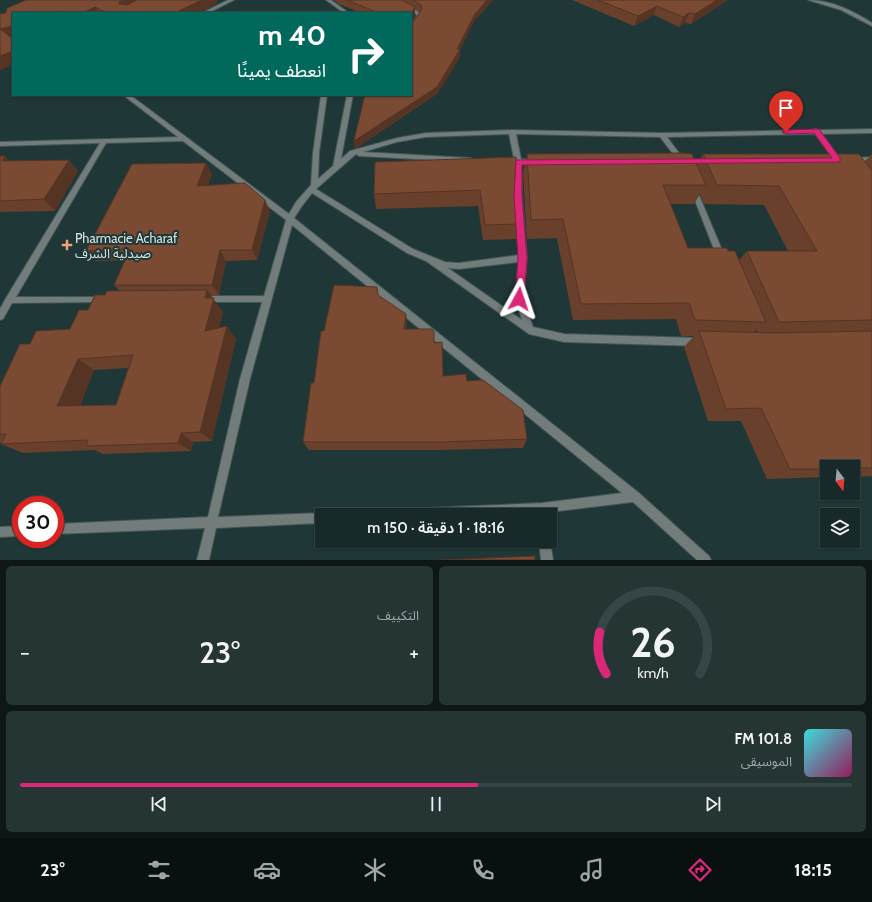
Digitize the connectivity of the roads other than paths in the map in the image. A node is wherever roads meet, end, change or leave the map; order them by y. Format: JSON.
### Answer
{"nodes":[{"id":1,"x":232,"y":0,"type":"edge"},
{"id":2,"x":328,"y":0,"type":"edge"},
{"id":3,"x":394,"y":0,"type":"edge"},
{"id":4,"x":810,"y":0,"type":"edge"},
{"id":5,"x":822,"y":0,"type":"edge"},
{"id":6,"x":206,"y":12,"type":"edge"},
{"id":7,"x":346,"y":12,"type":"edge"},
{"id":8,"x":412,"y":25,"type":"edge"},
{"id":9,"x":872,"y":26,"type":"edge"},
{"id":10,"x":127,"y":96,"type":"edge"},
{"id":11,"x":324,"y":96,"type":"edge"},
{"id":12,"x":350,"y":96,"type":"edge"},
{"id":13,"x":816,"y":131,"type":"junction"},
{"id":14,"x":872,"y":131,"type":"edge"},
{"id":15,"x":512,"y":132,"type":"junction"},
{"id":16,"x":662,"y":135,"type":"junction"},
{"id":17,"x":183,"y":139,"type":"junction"},
{"id":18,"x":104,"y":142,"type":"junction"},
{"id":19,"x":0,"y":144,"type":"edge"},
{"id":20,"x":352,"y":153,"type":"junction"},
{"id":21,"x":872,"y":159,"type":"edge"},
{"id":22,"x":479,"y":160,"type":"edge"},
{"id":23,"x":830,"y":160,"type":"edge"},
{"id":24,"x":838,"y":160,"type":"junction"},
{"id":25,"x":502,"y":161,"type":"edge"},
{"id":26,"x":518,"y":162,"type":"junction"},
{"id":27,"x":542,"y":162,"type":"edge"},
{"id":28,"x":683,"y":163,"type":"edge"},
{"id":29,"x":336,"y":166,"type":"junction"},
{"id":30,"x":846,"y":172,"type":"edge"},
{"id":31,"x":691,"y":183,"type":"edge"},
{"id":32,"x":313,"y":188,"type":"junction"},
{"id":33,"x":290,"y":219,"type":"junction"},
{"id":34,"x":523,"y":258,"type":"junction"},
{"id":35,"x":429,"y":259,"type":"junction"},
{"id":36,"x":724,"y":263,"type":"edge"},
{"id":37,"x":197,"y":299,"type":"edge"},
{"id":38,"x":267,"y":299,"type":"junction"},
{"id":39,"x":10,"y":300,"type":"junction"},
{"id":40,"x":111,"y":300,"type":"edge"},
{"id":41,"x":0,"y":316,"type":"edge"},
{"id":42,"x":529,"y":330,"type":"junction"},
{"id":43,"x":709,"y":342,"type":"edge"},
{"id":44,"x":635,"y":497,"type":"junction"},
{"id":45,"x":557,"y":510,"type":"edge"},
{"id":46,"x":315,"y":518,"type":"edge"},
{"id":47,"x":211,"y":522,"type":"junction"},
{"id":48,"x":64,"y":529,"type":"edge"},
{"id":49,"x":12,"y":531,"type":"edge"},
{"id":50,"x":0,"y":532,"type":"edge"},
{"id":51,"x":546,"y":548,"type":"edge"},
{"id":52,"x":203,"y":560,"type":"edge"},
{"id":53,"x":547,"y":560,"type":"edge"},
{"id":54,"x":705,"y":560,"type":"edge"}],
"edges":[{"from":1,"to":6,"type":"street"},
{"from":2,"to":7,"type":"street"},
{"from":3,"to":8,"type":"street"},
{"from":4,"to":5,"type":"street"},
{"from":5,"to":9,"type":"street"},
{"from":10,"to":17,"type":"street"},
{"from":11,"to":32,"type":"street"},
{"from":12,"to":29,"type":"street"},
{"from":13,"to":14,"type":"street"},
{"from":13,"to":16,"type":"street"},
{"from":13,"to":24,"type":"street"},
{"from":15,"to":16,"type":"street"},
{"from":15,"to":20,"type":"street"},
{"from":15,"to":26,"type":"street"},
{"from":16,"to":28,"type":"street"},
{"from":17,"to":18,"type":"street"},
{"from":17,"to":33,"type":"street"},
{"from":18,"to":19,"type":"street"},
{"from":18,"to":39,"type":"street"},
{"from":20,"to":22,"type":"street"},
{"from":20,"to":29,"type":"street"},
{"from":21,"to":24,"type":"street"},
{"from":23,"to":24,"type":"street"},
{"from":24,"to":30,"type":"street"},
{"from":25,"to":26,"type":"street"},
{"from":26,"to":27,"type":"street"},
{"from":26,"to":34,"type":"street"},
{"from":29,"to":32,"type":"street"},
{"from":31,"to":36,"type":"street"},
{"from":32,"to":33,"type":"street"},
{"from":32,"to":35,"type":"street"},
{"from":33,"to":38,"type":"street"},
{"from":33,"to":44,"type":"street"},
{"from":34,"to":35,"type":"street"},
{"from":34,"to":42,"type":"street"},
{"from":35,"to":42,"type":"street"},
{"from":37,"to":38,"type":"street"},
{"from":38,"to":47,"type":"street"},
{"from":39,"to":40,"type":"street"},
{"from":39,"to":41,"type":"street"},
{"from":42,"to":43,"type":"street"},
{"from":44,"to":45,"type":"street"},
{"from":44,"to":54,"type":"street"},
{"from":46,"to":47,"type":"street"},
{"from":47,"to":48,"type":"street"},
{"from":47,"to":52,"type":"street"},
{"from":49,"to":50,"type":"street"},
{"from":51,"to":53,"type":"street"}]}
